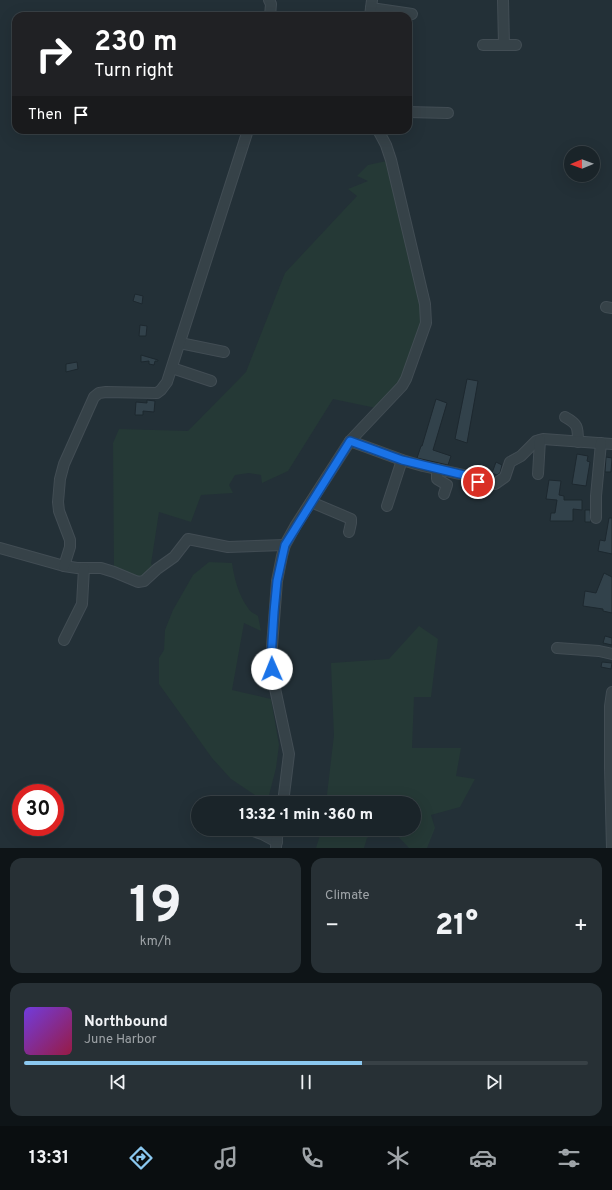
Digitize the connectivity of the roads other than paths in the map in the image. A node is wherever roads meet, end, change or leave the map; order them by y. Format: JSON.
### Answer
{"nodes":[{"id":1,"x":269,"y":0,"type":"edge"},
{"id":2,"x":503,"y":0,"type":"edge"},
{"id":3,"x":371,"y":8,"type":"edge"},
{"id":4,"x":270,"y":12,"type":"edge"},
{"id":5,"x":398,"y":12,"type":"edge"},
{"id":6,"x":484,"y":45,"type":"dead end"},
{"id":7,"x":504,"y":45,"type":"junction"},
{"id":8,"x":516,"y":45,"type":"dead end"},
{"id":9,"x":412,"y":112,"type":"edge"},
{"id":10,"x":448,"y":114,"type":"dead end"},
{"id":11,"x":247,"y":134,"type":"edge"},
{"id":12,"x":380,"y":134,"type":"edge"},
{"id":13,"x":180,"y":343,"type":"junction"},
{"id":14,"x":224,"y":352,"type":"dead end"},
{"id":15,"x":172,"y":368,"type":"junction"},
{"id":16,"x":211,"y":381,"type":"dead end"},
{"id":17,"x":565,"y":417,"type":"dead end"},
{"id":18,"x":540,"y":440,"type":"junction"},
{"id":19,"x":350,"y":441,"type":"junction"},
{"id":20,"x":578,"y":442,"type":"junction"},
{"id":21,"x":601,"y":443,"type":"junction"},
{"id":22,"x":612,"y":444,"type":"edge"},
{"id":23,"x":402,"y":460,"type":"junction"},
{"id":24,"x":437,"y":469,"type":"junction"},
{"id":25,"x":538,"y":474,"type":"dead end"},
{"id":26,"x":444,"y":494,"type":"dead end"},
{"id":27,"x":311,"y":502,"type":"junction"},
{"id":28,"x":387,"y":506,"type":"dead end"},
{"id":29,"x":596,"y":518,"type":"dead end"},
{"id":30,"x":349,"y":532,"type":"dead end"},
{"id":31,"x":285,"y":545,"type":"junction"},
{"id":32,"x":0,"y":548,"type":"edge"},
{"id":33,"x":64,"y":566,"type":"junction"},
{"id":34,"x":84,"y":568,"type":"junction"},
{"id":35,"x":64,"y":640,"type":"dead end"},
{"id":36,"x":557,"y":648,"type":"dead end"},
{"id":37,"x":612,"y":654,"type":"edge"},
{"id":38,"x":612,"y":692,"type":"edge"},
{"id":39,"x":284,"y":796,"type":"edge"},
{"id":40,"x":265,"y":836,"type":"edge"},
{"id":41,"x":277,"y":845,"type":"edge"},
{"id":42,"x":612,"y":848,"type":"edge"}],
"edges":[{"from":1,"to":4,"type":"street"},
{"from":2,"to":7,"type":"street"},
{"from":3,"to":5,"type":"street"},
{"from":6,"to":7,"type":"street"},
{"from":7,"to":8,"type":"street"},
{"from":9,"to":10,"type":"street"},
{"from":11,"to":13,"type":"street"},
{"from":12,"to":19,"type":"street"},
{"from":13,"to":14,"type":"street"},
{"from":13,"to":15,"type":"street"},
{"from":15,"to":16,"type":"street"},
{"from":15,"to":33,"type":"street"},
{"from":17,"to":20,"type":"street"},
{"from":18,"to":20,"type":"street"},
{"from":18,"to":24,"type":"street"},
{"from":18,"to":25,"type":"street"},
{"from":19,"to":23,"type":"street"},
{"from":19,"to":27,"type":"street"},
{"from":20,"to":21,"type":"street"},
{"from":21,"to":22,"type":"street"},
{"from":21,"to":29,"type":"street"},
{"from":23,"to":24,"type":"street"},
{"from":23,"to":28,"type":"street"},
{"from":24,"to":26,"type":"street"},
{"from":27,"to":30,"type":"street"},
{"from":27,"to":31,"type":"street"},
{"from":31,"to":34,"type":"street"},
{"from":31,"to":39,"type":"street"},
{"from":32,"to":33,"type":"street"},
{"from":33,"to":34,"type":"street"},
{"from":34,"to":35,"type":"street"},
{"from":36,"to":37,"type":"street"},
{"from":38,"to":42,"type":"street"},
{"from":40,"to":41,"type":"street"}]}
